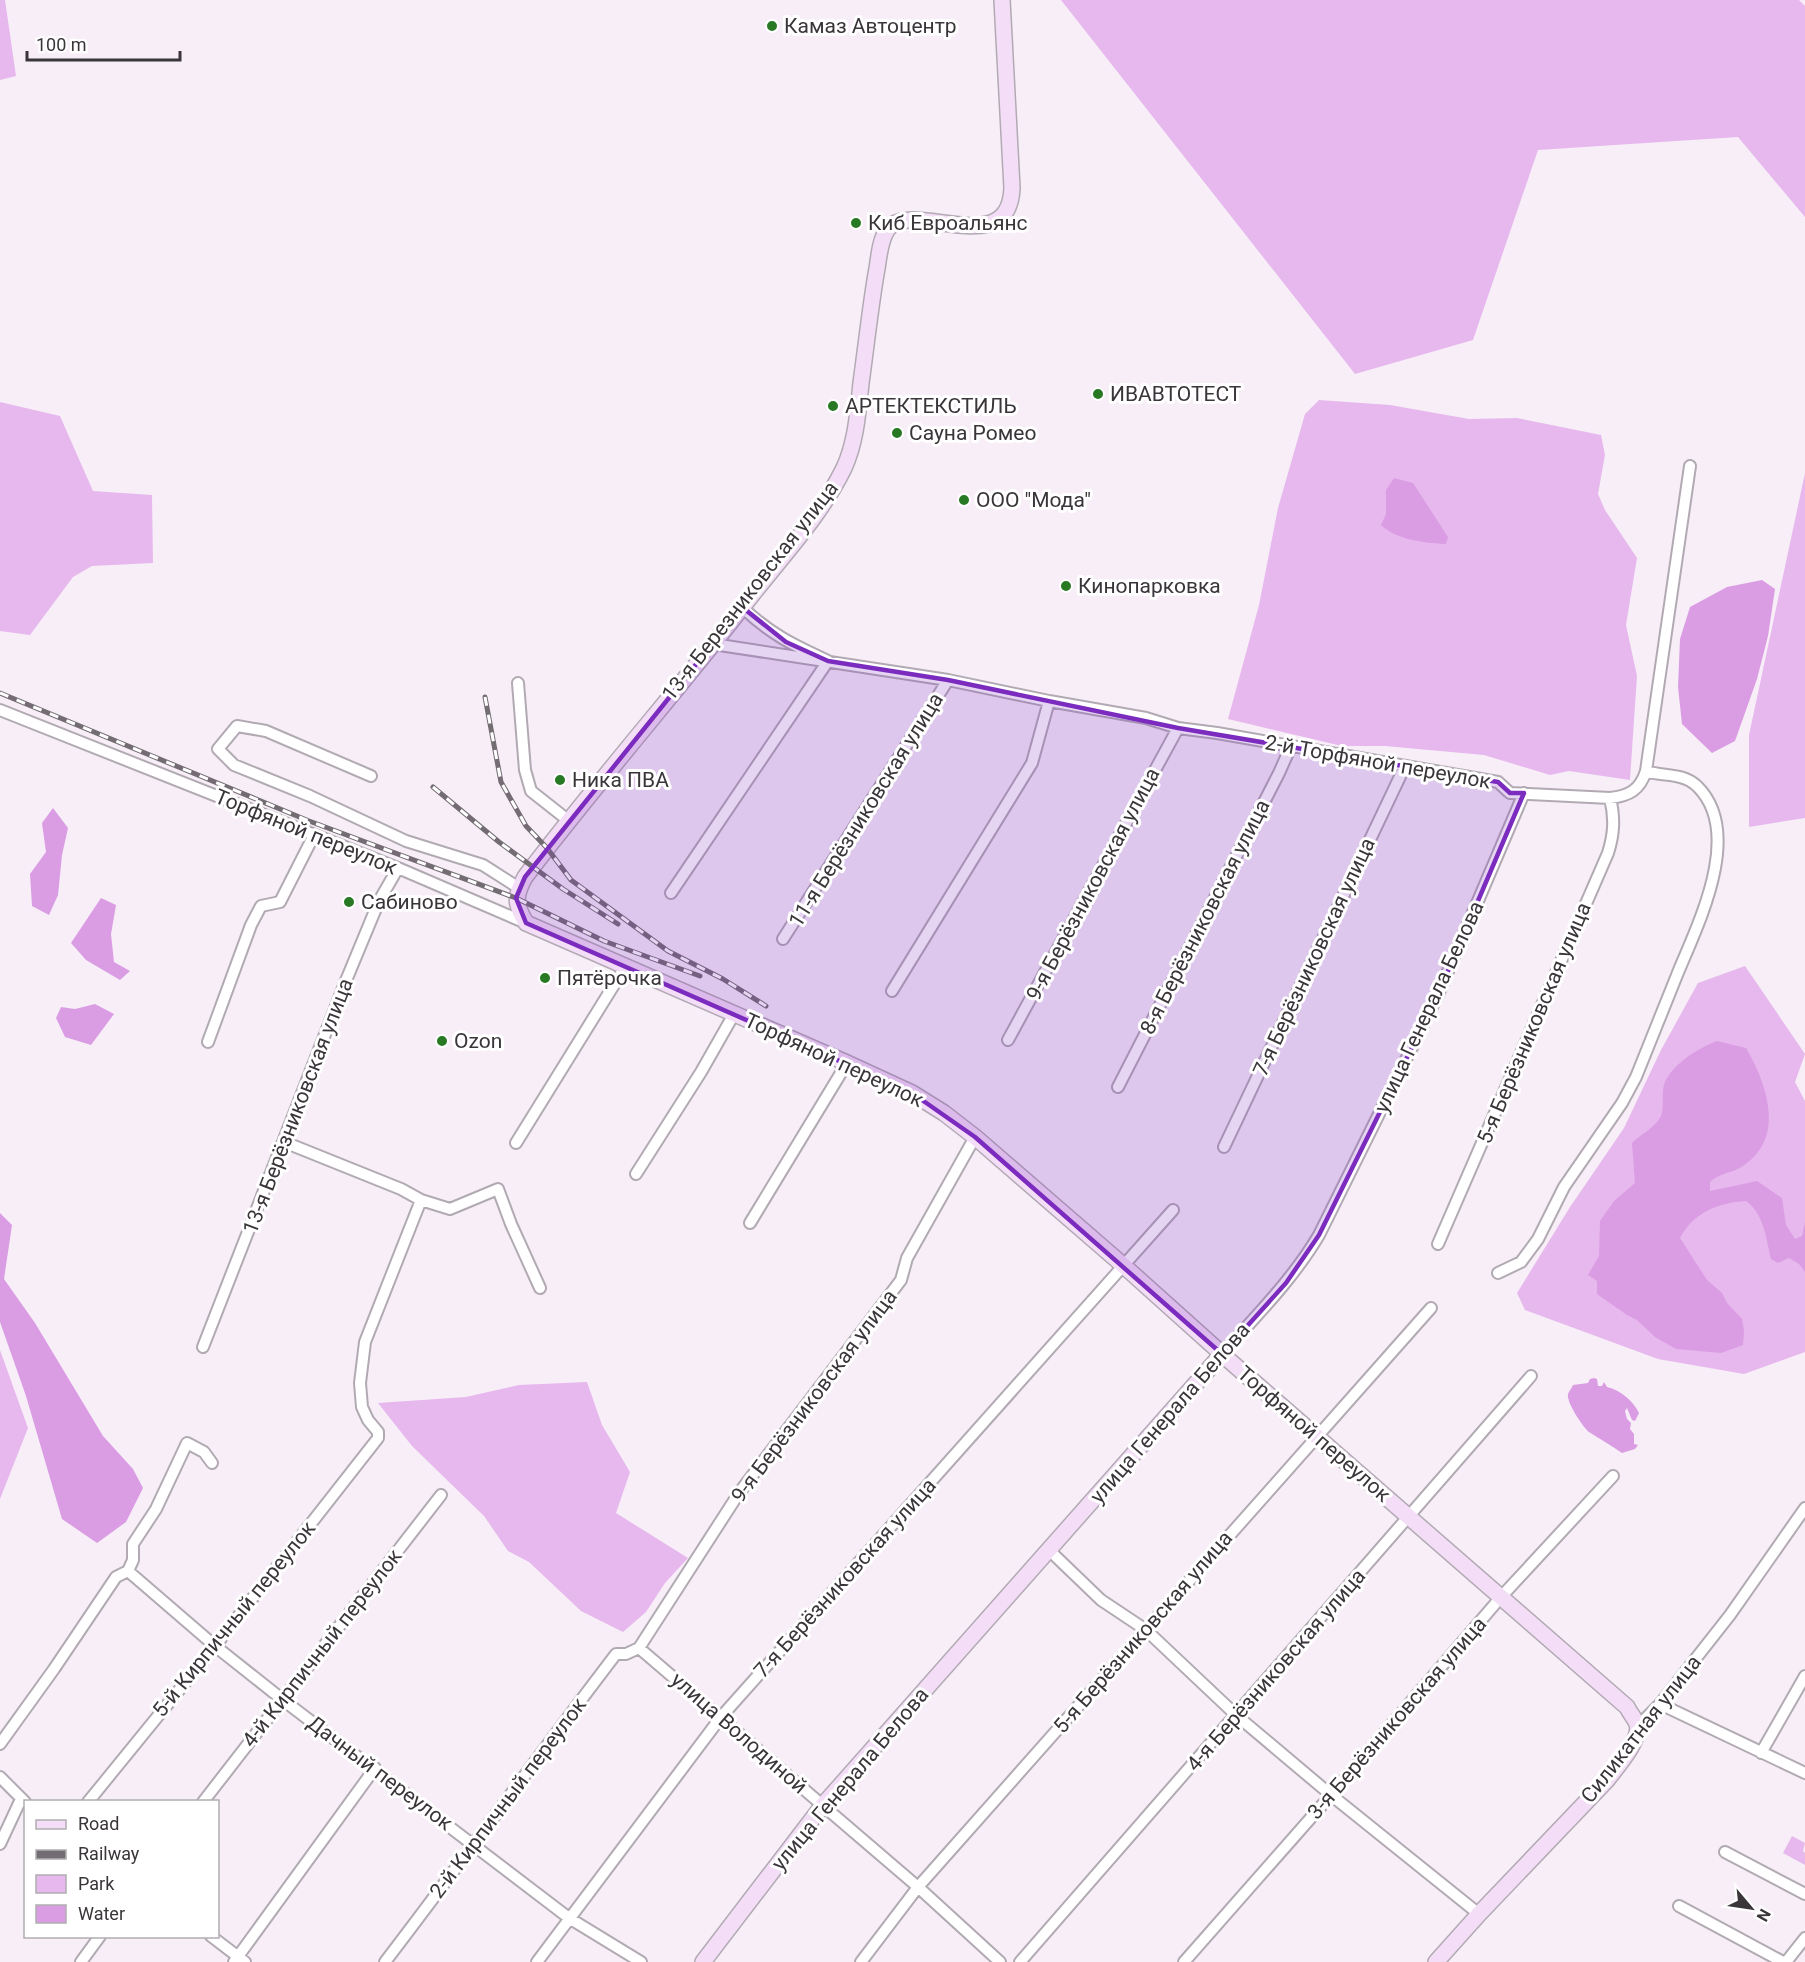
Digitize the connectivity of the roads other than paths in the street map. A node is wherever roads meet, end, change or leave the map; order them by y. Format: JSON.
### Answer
{"nodes":[{"id":1,"x":1002,"y":0,"type":"edge"},
{"id":2,"x":1690,"y":466,"type":"dead end"},
{"id":3,"x":742,"y":607,"type":"junction"},
{"id":4,"x":713,"y":644,"type":"junction"},
{"id":5,"x":828,"y":661,"type":"junction"},
{"id":6,"x":948,"y":680,"type":"junction"},
{"id":7,"x":518,"y":683,"type":"dead end"},
{"id":8,"x":1049,"y":701,"type":"junction"},
{"id":9,"x":0,"y":710,"type":"edge"},
{"id":10,"x":1178,"y":728,"type":"junction"},
{"id":11,"x":1291,"y":746,"type":"junction"},
{"id":12,"x":1405,"y":766,"type":"junction"},
{"id":13,"x":1646,"y":771,"type":"junction"},
{"id":14,"x":371,"y":776,"type":"dead end"},
{"id":15,"x":1524,"y":793,"type":"junction"},
{"id":16,"x":1610,"y":798,"type":"junction"},
{"id":17,"x":569,"y":821,"type":"junction"},
{"id":18,"x":314,"y":835,"type":"junction"},
{"id":19,"x":398,"y":868,"type":"junction"},
{"id":20,"x":519,"y":888,"type":"junction"},
{"id":21,"x":671,"y":893,"type":"dead end"},
{"id":22,"x":526,"y":923,"type":"junction"},
{"id":23,"x":783,"y":939,"type":"dead end"},
{"id":24,"x":625,"y":967,"type":"junction"},
{"id":25,"x":892,"y":991,"type":"dead end"},
{"id":26,"x":734,"y":1014,"type":"junction"},
{"id":27,"x":1008,"y":1040,"type":"dead end"},
{"id":28,"x":208,"y":1042,"type":"dead end"},
{"id":29,"x":847,"y":1063,"type":"junction"},
{"id":30,"x":1118,"y":1087,"type":"dead end"},
{"id":31,"x":975,"y":1137,"type":"junction"},
{"id":32,"x":516,"y":1143,"type":"dead end"},
{"id":33,"x":284,"y":1144,"type":"junction"},
{"id":34,"x":1224,"y":1148,"type":"dead end"},
{"id":35,"x":636,"y":1174,"type":"dead end"},
{"id":36,"x":421,"y":1200,"type":"junction"},
{"id":37,"x":1173,"y":1210,"type":"dead end"},
{"id":38,"x":750,"y":1223,"type":"dead end"},
{"id":39,"x":1438,"y":1244,"type":"dead end"},
{"id":40,"x":1124,"y":1266,"type":"junction"},
{"id":41,"x":1498,"y":1273,"type":"dead end"},
{"id":42,"x":540,"y":1288,"type":"dead end"},
{"id":43,"x":1431,"y":1308,"type":"dead end"},
{"id":44,"x":203,"y":1347,"type":"dead end"},
{"id":45,"x":1222,"y":1354,"type":"junction"},
{"id":46,"x":1531,"y":1376,"type":"dead end"},
{"id":47,"x":1316,"y":1436,"type":"junction"},
{"id":48,"x":212,"y":1463,"type":"dead end"},
{"id":49,"x":1613,"y":1476,"type":"dead end"},
{"id":50,"x":441,"y":1495,"type":"dead end"},
{"id":51,"x":1805,"y":1508,"type":"edge"},
{"id":52,"x":1410,"y":1518,"type":"junction"},
{"id":53,"x":1048,"y":1550,"type":"junction"},
{"id":54,"x":128,"y":1571,"type":"junction"},
{"id":55,"x":1501,"y":1597,"type":"junction"},
{"id":56,"x":1146,"y":1630,"type":"junction"},
{"id":57,"x":215,"y":1646,"type":"junction"},
{"id":58,"x":639,"y":1648,"type":"junction"},
{"id":59,"x":1805,"y":1676,"type":"edge"},
{"id":60,"x":283,"y":1700,"type":"junction"},
{"id":61,"x":1660,"y":1704,"type":"junction"},
{"id":62,"x":1236,"y":1715,"type":"junction"},
{"id":63,"x":721,"y":1717,"type":"junction"},
{"id":64,"x":1638,"y":1726,"type":"junction"},
{"id":65,"x":0,"y":1744,"type":"edge"},
{"id":66,"x":1761,"y":1753,"type":"junction"},
{"id":67,"x":375,"y":1768,"type":"junction"},
{"id":68,"x":1805,"y":1773,"type":"edge"},
{"id":69,"x":0,"y":1777,"type":"edge"},
{"id":70,"x":1331,"y":1796,"type":"junction"},
{"id":71,"x":90,"y":1800,"type":"edge"},
{"id":72,"x":205,"y":1800,"type":"edge"},
{"id":73,"x":23,"y":1801,"type":"edge"},
{"id":74,"x":823,"y":1805,"type":"junction"},
{"id":75,"x":0,"y":1844,"type":"edge"},
{"id":76,"x":475,"y":1845,"type":"junction"},
{"id":77,"x":1725,"y":1852,"type":"dead end"},
{"id":78,"x":918,"y":1887,"type":"junction"},
{"id":79,"x":1805,"y":1894,"type":"edge"},
{"id":80,"x":1679,"y":1906,"type":"dead end"},
{"id":81,"x":1479,"y":1914,"type":"junction"},
{"id":82,"x":570,"y":1918,"type":"junction"},
{"id":83,"x":99,"y":1938,"type":"edge"},
{"id":84,"x":213,"y":1938,"type":"edge"},
{"id":85,"x":1804,"y":1940,"type":"edge"},
{"id":86,"x":239,"y":1960,"type":"edge"},
{"id":87,"x":81,"y":1962,"type":"edge"},
{"id":88,"x":385,"y":1962,"type":"edge"},
{"id":89,"x":537,"y":1962,"type":"edge"},
{"id":90,"x":641,"y":1962,"type":"edge"},
{"id":91,"x":703,"y":1962,"type":"edge"},
{"id":92,"x":861,"y":1962,"type":"edge"},
{"id":93,"x":1000,"y":1962,"type":"edge"},
{"id":94,"x":1020,"y":1962,"type":"edge"},
{"id":95,"x":1184,"y":1962,"type":"edge"},
{"id":96,"x":1436,"y":1962,"type":"edge"},
{"id":97,"x":1785,"y":1962,"type":"edge"}],
"edges":[{"from":1,"to":3,"type":"street","name":"13-я Березниковская улица"},
{"from":2,"to":13,"type":"street","name":"2-й Торфяной переулок"},
{"from":3,"to":4,"type":"street","name":"13-я Березниковская улица"},
{"from":3,"to":5,"type":"street","name":"2-й Торфяной переулок"},
{"from":4,"to":5,"type":"street","name":"2-й Торфяной переулок"},
{"from":4,"to":17,"type":"street","name":"13-я Березниковская улица"},
{"from":5,"to":6,"type":"street","name":"2-й Торфяной переулок"},
{"from":5,"to":21,"type":"street"},
{"from":6,"to":8,"type":"street","name":"2-й Торфяной переулок"},
{"from":6,"to":23,"type":"street","name":"11-я Берёзниковская улица"},
{"from":7,"to":17,"type":"street"},
{"from":8,"to":10,"type":"street","name":"2-й Торфяной переулок"},
{"from":8,"to":25,"type":"street"},
{"from":9,"to":18,"type":"street","name":"Торфяной переулок"},
{"from":10,"to":11,"type":"street","name":"2-й Торфяной переулок"},
{"from":10,"to":27,"type":"street","name":"9-я Берёзниковская улица"},
{"from":11,"to":12,"type":"street","name":"2-й Торфяной переулок"},
{"from":11,"to":30,"type":"street","name":"8-я Берёзниковская улица"},
{"from":12,"to":15,"type":"street","name":"2-й Торфяной переулок"},
{"from":12,"to":34,"type":"street","name":"7-я Берёзниковская улица"},
{"from":13,"to":16,"type":"street","name":"2-й Торфяной переулок"},
{"from":13,"to":41,"type":"street"},
{"from":14,"to":20,"type":"street"},
{"from":15,"to":16,"type":"street","name":"2-й Торфяной переулок"},
{"from":15,"to":45,"type":"street","name":"улица Генерала Белова"},
{"from":16,"to":39,"type":"street","name":"5-я Берёзниковская улица"},
{"from":17,"to":20,"type":"street","name":"13-я Березниковская улица"},
{"from":18,"to":19,"type":"street","name":"Торфяной переулок"},
{"from":18,"to":28,"type":"street"},
{"from":19,"to":22,"type":"street","name":"Торфяной переулок"},
{"from":19,"to":33,"type":"street","name":"13-я Берёзниковская улица"},
{"from":20,"to":22,"type":"street"},
{"from":22,"to":24,"type":"street","name":"Торфяной переулок"},
{"from":24,"to":26,"type":"street","name":"Торфяной переулок"},
{"from":24,"to":32,"type":"street"},
{"from":26,"to":29,"type":"street","name":"Торфяной переулок"},
{"from":26,"to":35,"type":"street"},
{"from":29,"to":31,"type":"street","name":"Торфяной переулок"},
{"from":29,"to":38,"type":"street"},
{"from":31,"to":40,"type":"street","name":"Торфяной переулок"},
{"from":31,"to":58,"type":"street","name":"9-я Берёзниковская улица"},
{"from":33,"to":36,"type":"street"},
{"from":33,"to":44,"type":"street","name":"13-я Берёзниковская улица"},
{"from":36,"to":42,"type":"street"},
{"from":36,"to":57,"type":"street","name":"5-й Кирпичный переулок"},
{"from":37,"to":40,"type":"street","name":"7-я Берёзниковская улица"},
{"from":40,"to":45,"type":"street","name":"Торфяной переулок"},
{"from":40,"to":63,"type":"street","name":"7-я Берёзниковская улица"},
{"from":43,"to":47,"type":"street","name":"5-я Берёзниковская улица"},
{"from":45,"to":47,"type":"street","name":"Торфяной переулок"},
{"from":45,"to":53,"type":"street","name":"улица Генерала Белова"},
{"from":46,"to":52,"type":"street","name":"4-я Берёзниковская улица"},
{"from":47,"to":52,"type":"street","name":"Торфяной переулок"},
{"from":47,"to":56,"type":"street","name":"5-я Берёзниковская улица"},
{"from":48,"to":54,"type":"street"},
{"from":49,"to":55,"type":"street","name":"3-я Берёзниковская улица"},
{"from":50,"to":60,"type":"street","name":"4-й Кирпичный переулок"},
{"from":51,"to":61,"type":"street","name":"Силикатная улица"},
{"from":52,"to":55,"type":"street","name":"Торфяной переулок"},
{"from":52,"to":62,"type":"street","name":"4-я Берёзниковская улица"},
{"from":53,"to":56,"type":"street"},
{"from":53,"to":74,"type":"street","name":"улица Генерала Белова"},
{"from":54,"to":57,"type":"street","name":"Дачный переулок"},
{"from":54,"to":65,"type":"street"},
{"from":55,"to":64,"type":"street","name":"Торфяной переулок"},
{"from":55,"to":70,"type":"street","name":"3-я Берёзниковская улица"},
{"from":56,"to":62,"type":"street"},
{"from":56,"to":78,"type":"street","name":"5-я Берёзниковская улица"},
{"from":57,"to":60,"type":"street","name":"Дачный переулок"},
{"from":57,"to":71,"type":"street","name":"5-й Кирпичный переулок"},
{"from":58,"to":63,"type":"street","name":"улица Володиной"},
{"from":58,"to":76,"type":"street","name":"2-й Кирпичный переулок"},
{"from":59,"to":66,"type":"street"},
{"from":60,"to":67,"type":"street","name":"Дачный переулок"},
{"from":60,"to":72,"type":"street","name":"4-й Кирпичный переулок"},
{"from":61,"to":64,"type":"street","name":"Силикатная улица"},
{"from":61,"to":66,"type":"street"},
{"from":62,"to":70,"type":"street"},
{"from":62,"to":94,"type":"street","name":"4-я Берёзниковская улица"},
{"from":63,"to":74,"type":"street","name":"улица Володиной"},
{"from":63,"to":82,"type":"street","name":"7-я Берёзниковская улица"},
{"from":64,"to":81,"type":"street","name":"Силикатная улица"},
{"from":66,"to":68,"type":"street"},
{"from":67,"to":76,"type":"street","name":"Дачный переулок"},
{"from":67,"to":86,"type":"street"},
{"from":69,"to":73,"type":"street"},
{"from":70,"to":81,"type":"street"},
{"from":70,"to":95,"type":"street","name":"3-я Берёзниковская улица"},
{"from":73,"to":75,"type":"street"},
{"from":74,"to":78,"type":"street","name":"улица Володиной"},
{"from":74,"to":91,"type":"street","name":"улица Генерала Белова"},
{"from":76,"to":82,"type":"street","name":"Дачный переулок"},
{"from":76,"to":88,"type":"street","name":"2-й Кирпичный переулок"},
{"from":77,"to":79,"type":"street"},
{"from":78,"to":92,"type":"street","name":"5-я Берёзниковская улица"},
{"from":78,"to":93,"type":"street","name":"улица Володиной"},
{"from":80,"to":97,"type":"street"},
{"from":81,"to":96,"type":"street","name":"Силикатная улица"},
{"from":82,"to":89,"type":"street","name":"7-я Берёзниковская улица"},
{"from":82,"to":90,"type":"street","name":"Дачный переулок"},
{"from":83,"to":87,"type":"street"},
{"from":84,"to":86,"type":"street"},
{"from":85,"to":97,"type":"street"}]}
